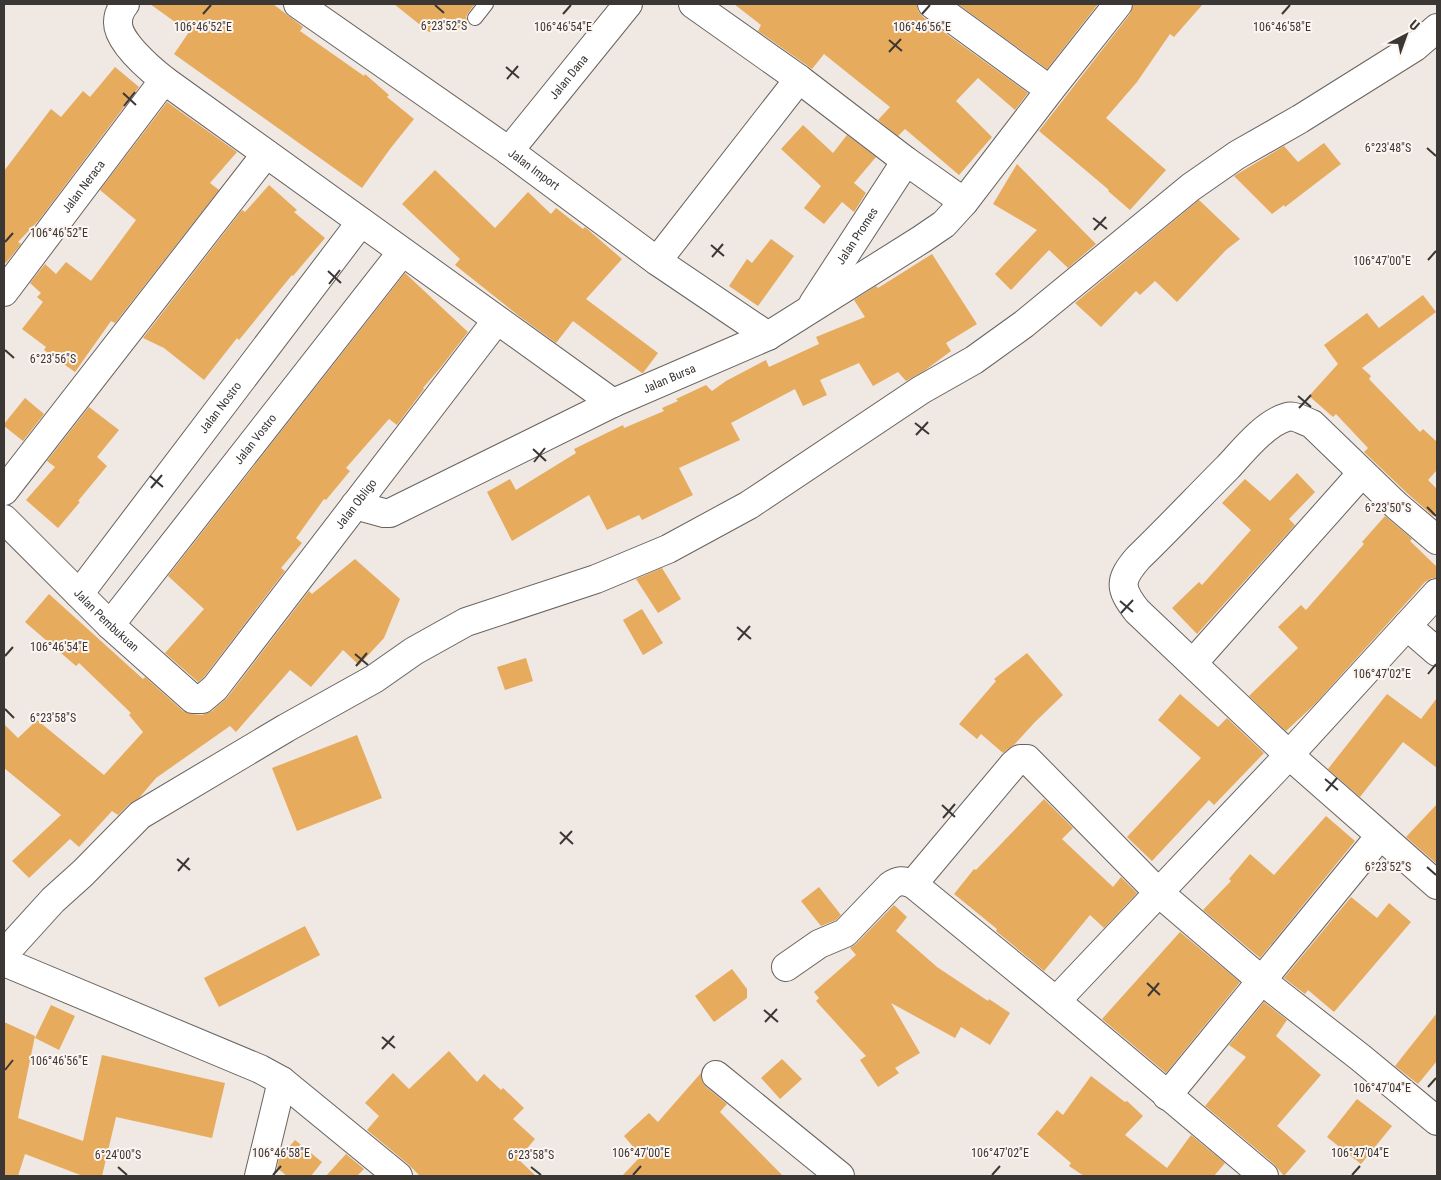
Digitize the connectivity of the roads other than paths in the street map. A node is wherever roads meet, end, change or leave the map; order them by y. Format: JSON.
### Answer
{"nodes":[{"id":1,"x":299,"y":4,"type":"edge"},
{"id":2,"x":486,"y":4,"type":"edge"},
{"id":3,"x":628,"y":4,"type":"edge"},
{"id":4,"x":693,"y":4,"type":"edge"},
{"id":5,"x":1118,"y":4,"type":"edge"},
{"id":6,"x":114,"y":6,"type":"edge"},
{"id":7,"x":942,"y":7,"type":"edge"},
{"id":8,"x":475,"y":18,"type":"dead end"},
{"id":9,"x":1437,"y":28,"type":"edge"},
{"id":10,"x":799,"y":79,"type":"junction"},
{"id":11,"x":164,"y":80,"type":"junction"},
{"id":12,"x":1050,"y":90,"type":"junction"},
{"id":13,"x":509,"y":151,"type":"junction"},
{"id":14,"x":266,"y":154,"type":"junction"},
{"id":15,"x":906,"y":161,"type":"junction"},
{"id":16,"x":964,"y":202,"type":"junction"},
{"id":17,"x":361,"y":222,"type":"junction"},
{"id":18,"x":402,"y":252,"type":"junction"},
{"id":19,"x":657,"y":261,"type":"junction"},
{"id":20,"x":4,"y":292,"type":"edge"},
{"id":21,"x":808,"y":312,"type":"junction"},
{"id":22,"x":497,"y":320,"type":"junction"},
{"id":23,"x":768,"y":336,"type":"junction"},
{"id":24,"x":612,"y":403,"type":"junction"},
{"id":25,"x":1362,"y":473,"type":"junction"},
{"id":26,"x":4,"y":492,"type":"edge"},
{"id":27,"x":355,"y":505,"type":"junction"},
{"id":28,"x":4,"y":519,"type":"edge"},
{"id":29,"x":1437,"y":540,"type":"edge"},
{"id":30,"x":1437,"y":593,"type":"edge"},
{"id":31,"x":79,"y":594,"type":"junction"},
{"id":32,"x":110,"y":625,"type":"junction"},
{"id":33,"x":1407,"y":626,"type":"junction"},
{"id":34,"x":1437,"y":652,"type":"edge"},
{"id":35,"x":1193,"y":663,"type":"junction"},
{"id":36,"x":215,"y":688,"type":"joint"},
{"id":37,"x":1289,"y":755,"type":"junction"},
{"id":38,"x":1380,"y":836,"type":"junction"},
{"id":39,"x":913,"y":884,"type":"junction"},
{"id":40,"x":1437,"y":885,"type":"edge"},
{"id":41,"x":1158,"y":892,"type":"junction"},
{"id":42,"x":4,"y":954,"type":"edge"},
{"id":43,"x":4,"y":962,"type":"edge"},
{"id":44,"x":786,"y":966,"type":"dead end"},
{"id":45,"x":1261,"y":980,"type":"junction"},
{"id":46,"x":1056,"y":1001,"type":"junction"},
{"id":47,"x":716,"y":1075,"type":"dead end"},
{"id":48,"x":282,"y":1081,"type":"junction"},
{"id":49,"x":1167,"y":1096,"type":"junction"},
{"id":50,"x":1437,"y":1122,"type":"edge"},
{"id":51,"x":259,"y":1176,"type":"edge"},
{"id":52,"x":398,"y":1176,"type":"edge"},
{"id":53,"x":840,"y":1176,"type":"edge"},
{"id":54,"x":1264,"y":1176,"type":"edge"}],
"edges":[{"from":1,"to":13,"type":"street","name":"Jalan Import"},
{"from":2,"to":8,"type":"lane"},
{"from":3,"to":13,"type":"street","name":"Jalan Dana"},
{"from":4,"to":10,"type":"street"},
{"from":5,"to":12,"type":"street","name":"Jalan Bursa"},
{"from":6,"to":11,"type":"street"},
{"from":7,"to":12,"type":"street"},
{"from":9,"to":42,"type":"street"},
{"from":10,"to":15,"type":"street"},
{"from":10,"to":19,"type":"street"},
{"from":11,"to":14,"type":"street"},
{"from":11,"to":20,"type":"street","name":"Jalan Neraca"},
{"from":12,"to":16,"type":"street","name":"Jalan Bursa"},
{"from":13,"to":19,"type":"street","name":"Jalan Import"},
{"from":14,"to":17,"type":"street"},
{"from":14,"to":26,"type":"street"},
{"from":15,"to":16,"type":"street"},
{"from":15,"to":21,"type":"street","name":"Jalan Promes"},
{"from":16,"to":21,"type":"street","name":"Jalan Bursa"},
{"from":17,"to":18,"type":"street"},
{"from":17,"to":31,"type":"street","name":"Jalan Nostro"},
{"from":18,"to":22,"type":"street"},
{"from":18,"to":32,"type":"street","name":"Jalan Vostro"},
{"from":19,"to":23,"type":"street","name":"Jalan Import"},
{"from":21,"to":23,"type":"street","name":"Jalan Bursa"},
{"from":22,"to":24,"type":"street"},
{"from":22,"to":27,"type":"street","name":"Jalan Obligo"},
{"from":23,"to":24,"type":"street","name":"Jalan Bursa"},
{"from":24,"to":27,"type":"street","name":"Jalan Bursa"},
{"from":25,"to":29,"type":"street"},
{"from":25,"to":35,"type":"street"},
{"from":25,"to":35,"type":"street"},
{"from":27,"to":36,"type":"street","name":"Jalan Obligo"},
{"from":28,"to":31,"type":"street","name":"Jalan Pembukuan"},
{"from":30,"to":33,"type":"street"},
{"from":31,"to":32,"type":"street","name":"Jalan Pembukuan"},
{"from":32,"to":36,"type":"street","name":"Jalan Pembukuan"},
{"from":33,"to":34,"type":"street"},
{"from":33,"to":37,"type":"street"},
{"from":35,"to":37,"type":"street"},
{"from":37,"to":38,"type":"street"},
{"from":37,"to":41,"type":"street"},
{"from":38,"to":40,"type":"street"},
{"from":38,"to":45,"type":"street"},
{"from":39,"to":41,"type":"street"},
{"from":39,"to":44,"type":"street"},
{"from":39,"to":46,"type":"street"},
{"from":41,"to":45,"type":"street"},
{"from":41,"to":46,"type":"street"},
{"from":43,"to":48,"type":"street"},
{"from":45,"to":49,"type":"street"},
{"from":45,"to":50,"type":"street"},
{"from":46,"to":49,"type":"street"},
{"from":47,"to":53,"type":"street"},
{"from":48,"to":51,"type":"street"},
{"from":48,"to":52,"type":"street"},
{"from":49,"to":54,"type":"street"}]}
